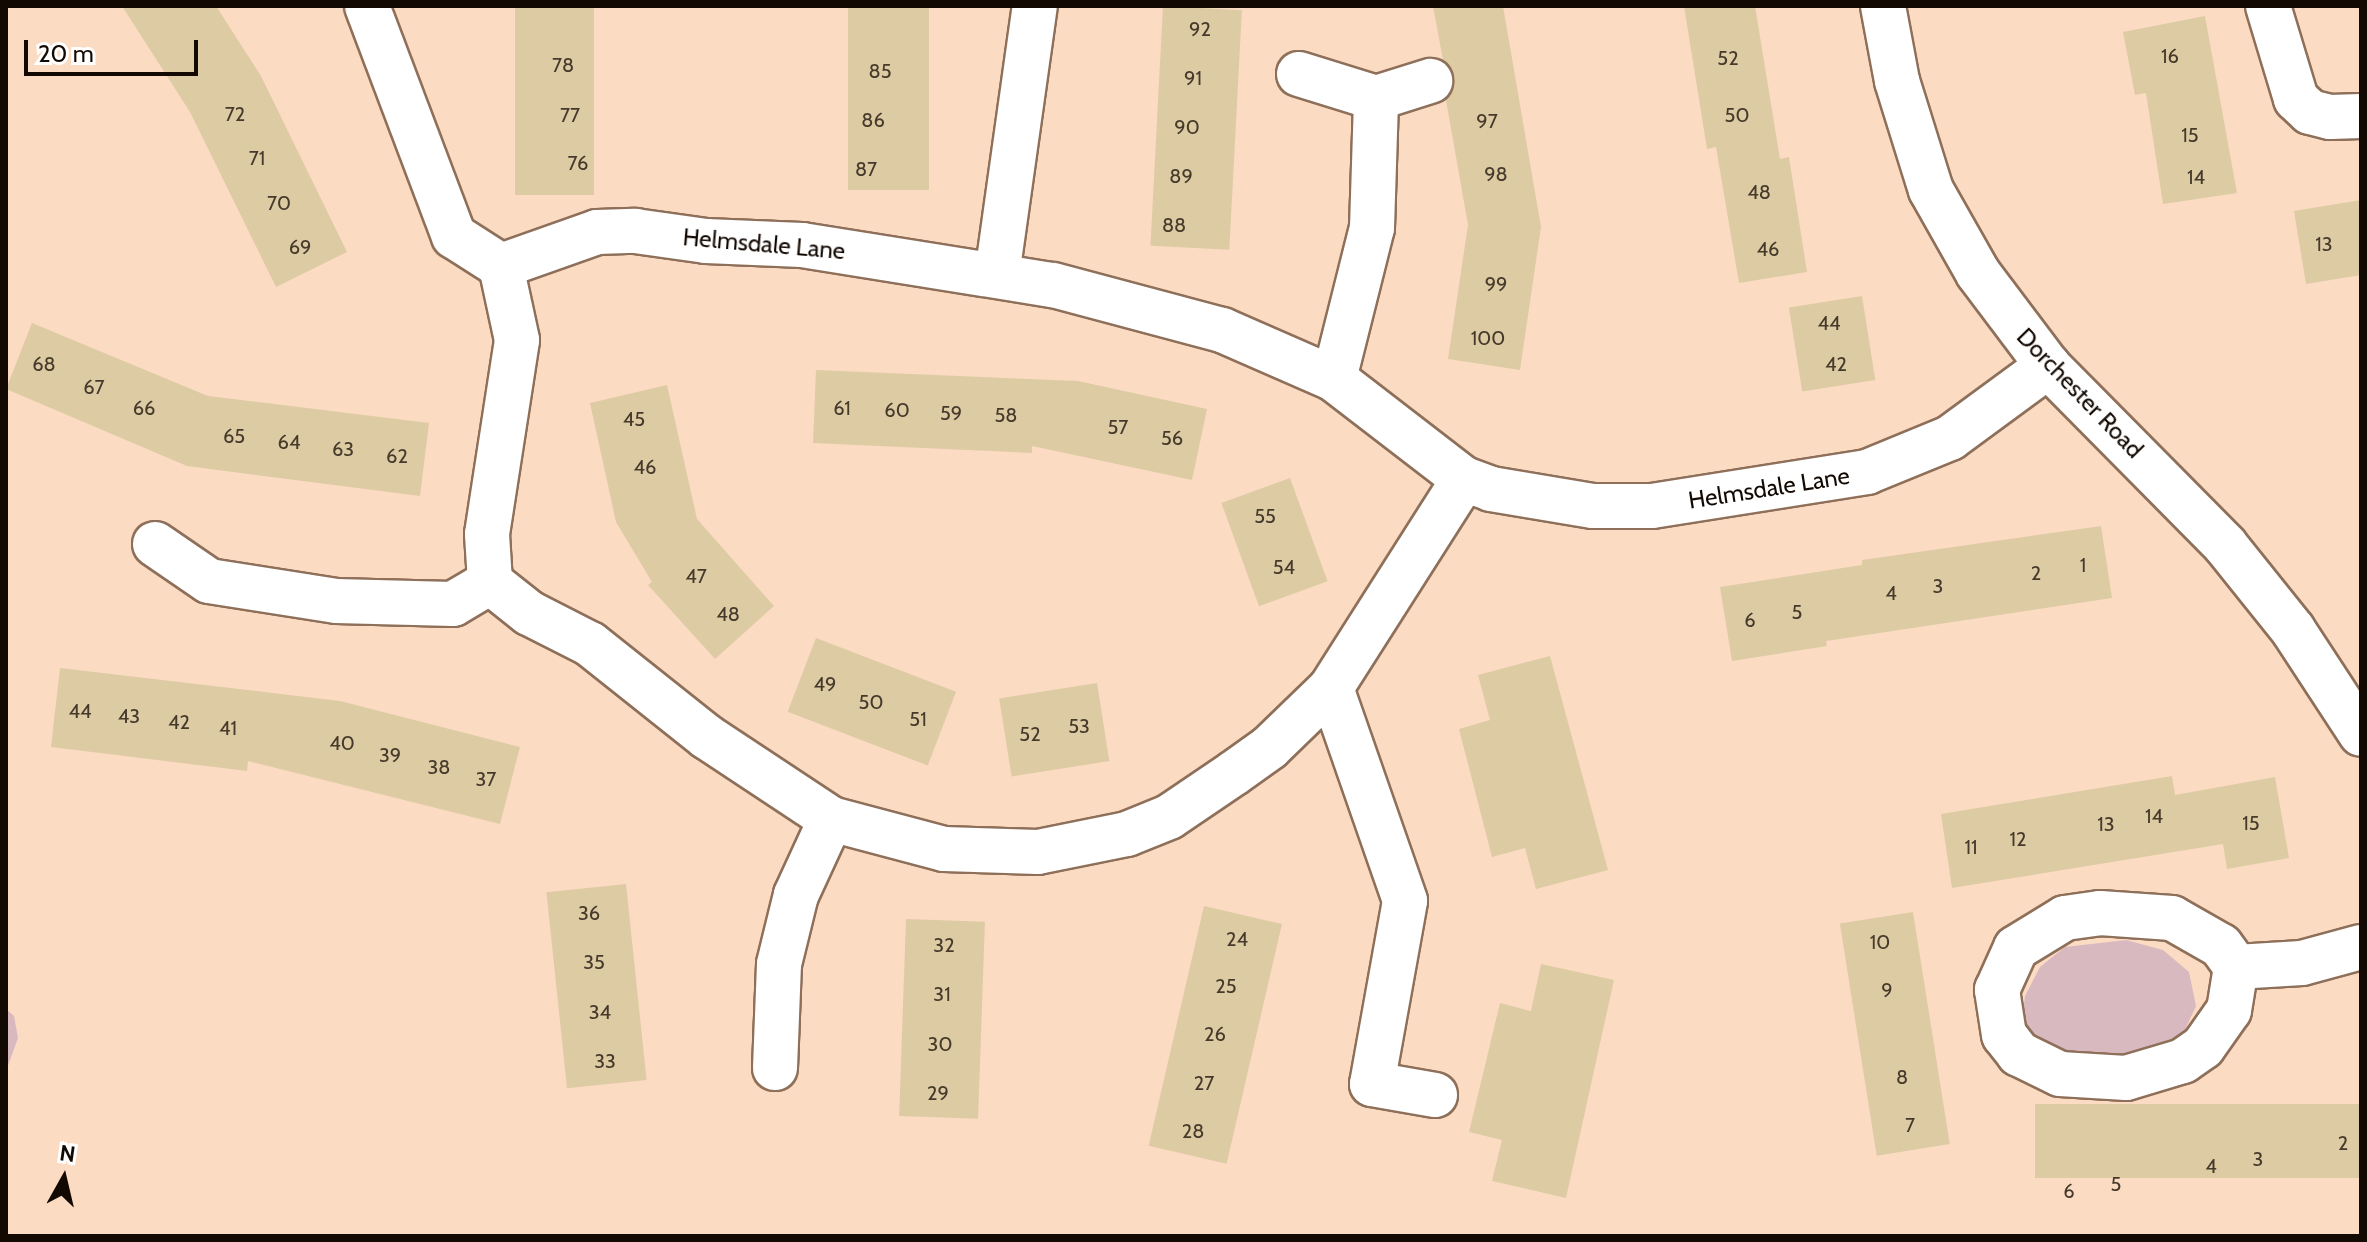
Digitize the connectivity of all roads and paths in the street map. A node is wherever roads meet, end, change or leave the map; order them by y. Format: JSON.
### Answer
{"nodes":[{"id":1,"x":367,"y":6,"type":"edge"},
{"id":2,"x":1035,"y":6,"type":"edge"},
{"id":3,"x":1883,"y":6,"type":"edge"},
{"id":4,"x":2268,"y":6,"type":"edge"},
{"id":5,"x":1299,"y":74,"type":"dead end"},
{"id":6,"x":1430,"y":81,"type":"dead end"},
{"id":7,"x":1376,"y":98,"type":"junction"},
{"id":8,"x":2361,"y":116,"type":"edge"},
{"id":9,"x":501,"y":266,"type":"junction"},
{"id":10,"x":997,"y":275,"type":"junction"},
{"id":11,"x":2048,"y":366,"type":"junction"},
{"id":12,"x":1334,"y":379,"type":"junction"},
{"id":13,"x":1464,"y":479,"type":"junction"},
{"id":14,"x":155,"y":544,"type":"dead end"},
{"id":15,"x":490,"y":582,"type":"junction"},
{"id":16,"x":1331,"y":688,"type":"junction"},
{"id":17,"x":2355,"y":710,"type":"edge"},
{"id":18,"x":831,"y":819,"type":"junction"},
{"id":19,"x":2361,"y":947,"type":"edge"},
{"id":20,"x":2236,"y":967,"type":"junction"},
{"id":21,"x":775,"y":1068,"type":"dead end"},
{"id":22,"x":1435,"y":1095,"type":"dead end"}],
"edges":[{"from":1,"to":9,"type":"street"},
{"from":2,"to":10,"type":"street"},
{"from":3,"to":11,"type":"street","name":"Dorchester Road"},
{"from":4,"to":8,"type":"street"},
{"from":5,"to":7,"type":"street"},
{"from":6,"to":7,"type":"street"},
{"from":7,"to":12,"type":"street"},
{"from":9,"to":10,"type":"street","name":"Helmsdale Lane"},
{"from":9,"to":15,"type":"street"},
{"from":10,"to":12,"type":"street","name":"Helmsdale Lane"},
{"from":11,"to":13,"type":"street","name":"Helmsdale Lane"},
{"from":11,"to":17,"type":"street","name":"Dorchester Road"},
{"from":12,"to":13,"type":"street","name":"Helmsdale Lane"},
{"from":13,"to":16,"type":"street"},
{"from":14,"to":15,"type":"street"},
{"from":15,"to":18,"type":"street"},
{"from":16,"to":18,"type":"street"},
{"from":16,"to":22,"type":"street"},
{"from":18,"to":21,"type":"street"},
{"from":19,"to":20,"type":"street"},
{"from":20,"to":20,"type":"street"}]}
